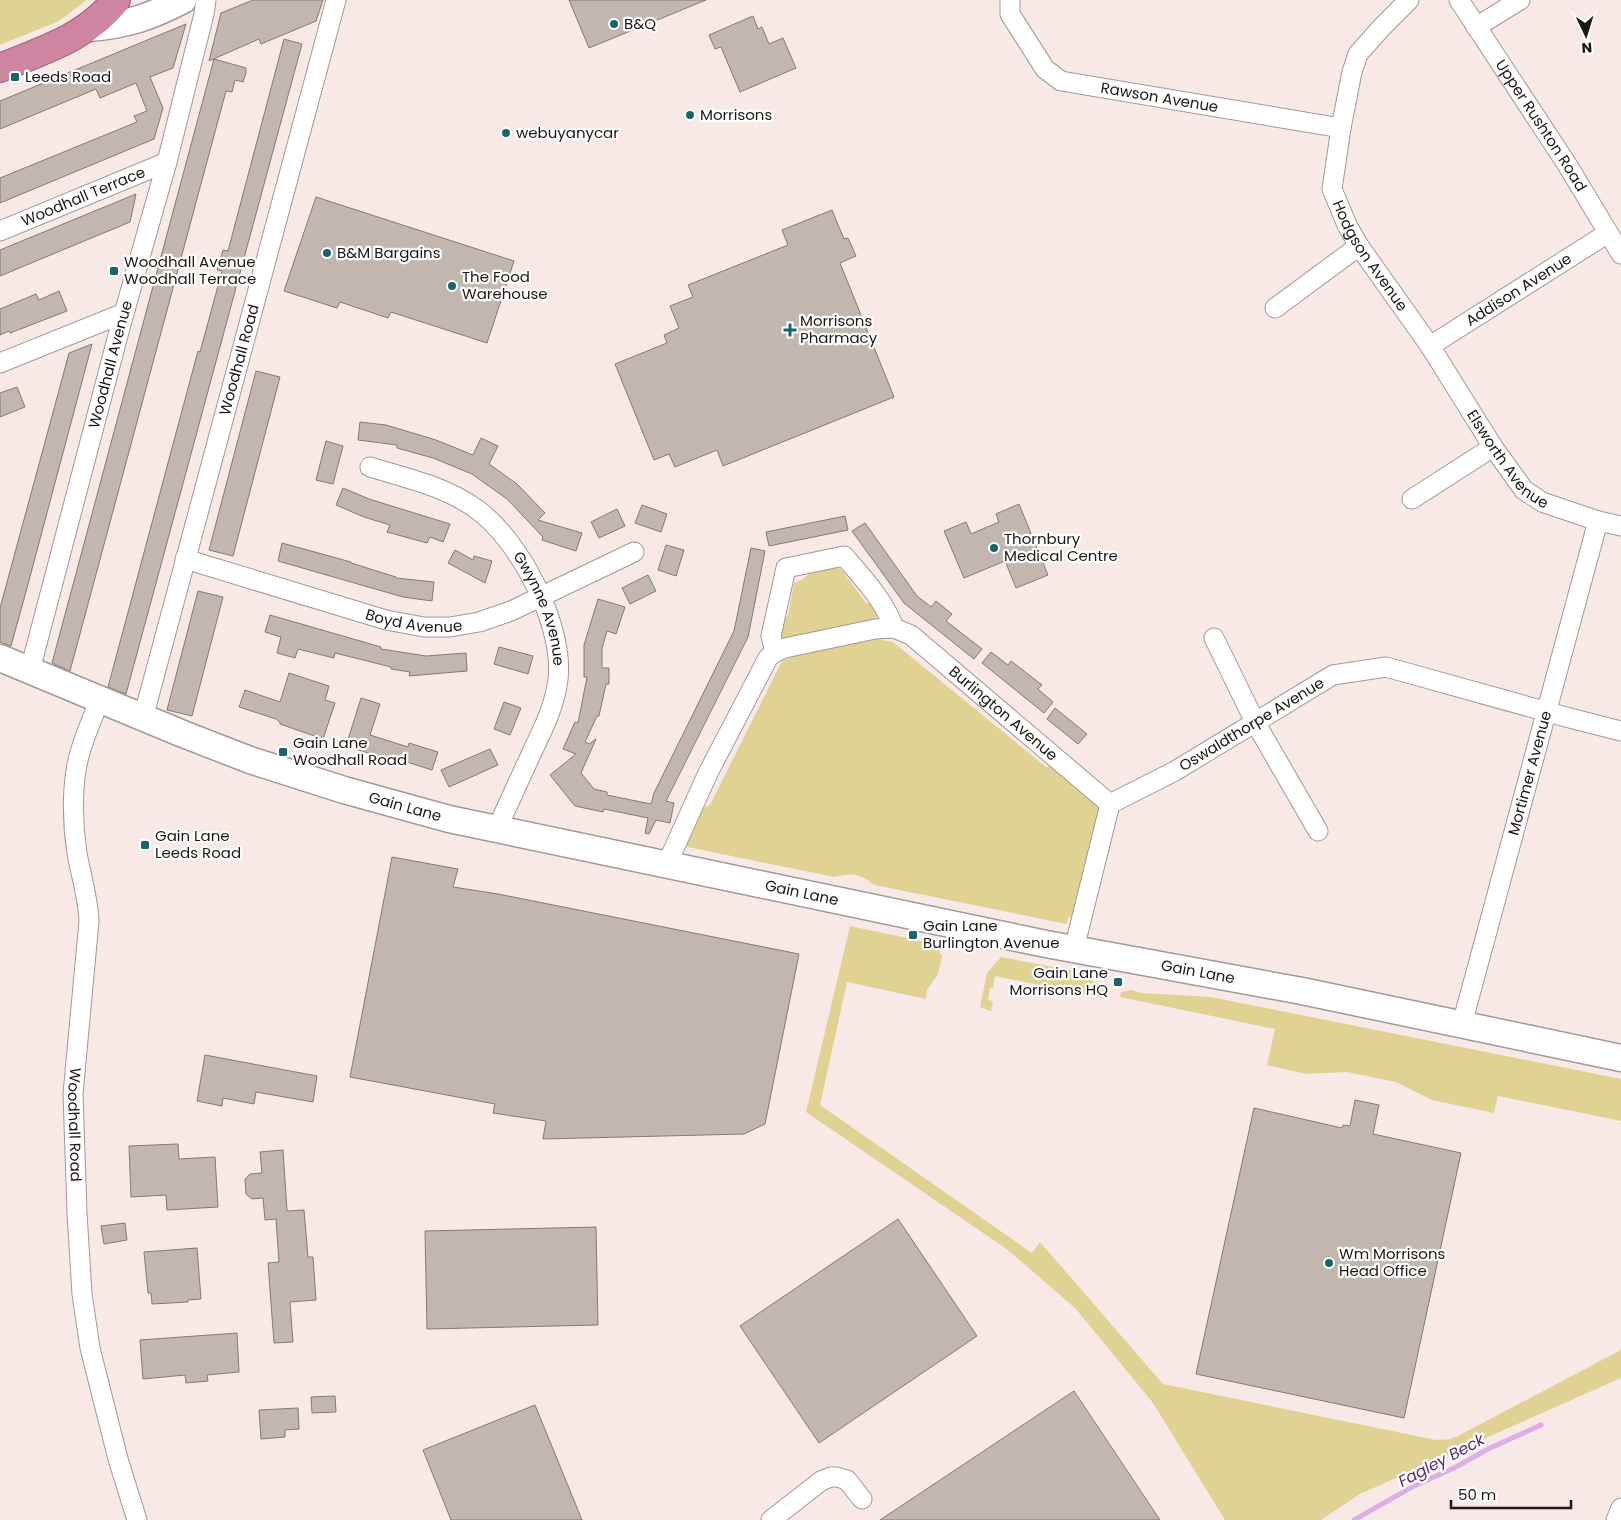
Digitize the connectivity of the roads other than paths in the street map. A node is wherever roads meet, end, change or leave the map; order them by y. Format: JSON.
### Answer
{"nodes":[{"id":1,"x":116,"y":0,"type":"edge"},
{"id":2,"x":183,"y":0,"type":"edge"},
{"id":3,"x":206,"y":0,"type":"edge"},
{"id":4,"x":336,"y":0,"type":"edge"},
{"id":5,"x":1409,"y":0,"type":"edge"},
{"id":6,"x":1459,"y":0,"type":"edge"},
{"id":7,"x":1520,"y":0,"type":"edge"},
{"id":8,"x":1010,"y":7,"type":"edge"},
{"id":9,"x":1476,"y":27,"type":"junction"},
{"id":10,"x":89,"y":28,"type":"junction"},
{"id":11,"x":0,"y":68,"type":"edge"},
{"id":12,"x":1341,"y":128,"type":"junction"},
{"id":13,"x":167,"y":162,"type":"junction"},
{"id":14,"x":0,"y":231,"type":"edge"},
{"id":15,"x":1608,"y":233,"type":"junction"},
{"id":16,"x":1359,"y":246,"type":"junction"},
{"id":17,"x":1621,"y":254,"type":"edge"},
{"id":18,"x":1275,"y":308,"type":"dead end"},
{"id":19,"x":124,"y":313,"type":"junction"},
{"id":20,"x":1430,"y":346,"type":"junction"},
{"id":21,"x":0,"y":363,"type":"edge"},
{"id":22,"x":1493,"y":447,"type":"junction"},
{"id":23,"x":370,"y":467,"type":"dead end"},
{"id":24,"x":1412,"y":499,"type":"dead end"},
{"id":25,"x":1598,"y":521,"type":"junction"},
{"id":26,"x":1621,"y":526,"type":"edge"},
{"id":27,"x":634,"y":552,"type":"dead end"},
{"id":28,"x":185,"y":559,"type":"junction"},
{"id":29,"x":542,"y":597,"type":"junction"},
{"id":30,"x":894,"y":628,"type":"junction"},
{"id":31,"x":1214,"y":638,"type":"dead end"},
{"id":32,"x":776,"y":652,"type":"junction"},
{"id":33,"x":0,"y":658,"type":"edge"},
{"id":34,"x":30,"y":670,"type":"junction"},
{"id":35,"x":100,"y":699,"type":"junction"},
{"id":36,"x":1545,"y":712,"type":"junction"},
{"id":37,"x":143,"y":718,"type":"junction"},
{"id":38,"x":1255,"y":722,"type":"junction"},
{"id":39,"x":1621,"y":731,"type":"edge"},
{"id":40,"x":1110,"y":804,"type":"junction"},
{"id":41,"x":497,"y":829,"type":"junction"},
{"id":42,"x":1318,"y":832,"type":"dead end"},
{"id":43,"x":666,"y":864,"type":"junction"},
{"id":44,"x":1074,"y":949,"type":"junction"},
{"id":45,"x":1462,"y":1024,"type":"junction"},
{"id":46,"x":1621,"y":1058,"type":"edge"},
{"id":47,"x":862,"y":1499,"type":"dead end"},
{"id":48,"x":1621,"y":1508,"type":"edge"},
{"id":49,"x":137,"y":1520,"type":"edge"},
{"id":50,"x":771,"y":1520,"type":"edge"},
{"id":51,"x":1616,"y":1520,"type":"edge"}],
"edges":[{"from":1,"to":10,"type":"highway"},
{"from":2,"to":10,"type":"street"},
{"from":3,"to":13,"type":"street","name":"Woodhall Avenue"},
{"from":4,"to":28,"type":"street","name":"Woodhall Road"},
{"from":5,"to":12,"type":"street","name":"Hodgson Avenue"},
{"from":6,"to":9,"type":"street","name":"Upper Rushton Road"},
{"from":7,"to":9,"type":"street"},
{"from":8,"to":12,"type":"street","name":"Rawson Avenue"},
{"from":9,"to":15,"type":"street","name":"Upper Rushton Road"},
{"from":10,"to":11,"type":"highway"},
{"from":12,"to":16,"type":"street","name":"Hodgson Avenue"},
{"from":13,"to":14,"type":"street","name":"Woodhall Terrace"},
{"from":13,"to":19,"type":"street","name":"Woodhall Avenue"},
{"from":15,"to":17,"type":"street","name":"Upper Rushton Road"},
{"from":15,"to":20,"type":"street","name":"Addison Avenue"},
{"from":16,"to":18,"type":"street"},
{"from":16,"to":20,"type":"street","name":"Hodgson Avenue"},
{"from":19,"to":21,"type":"street"},
{"from":19,"to":34,"type":"street","name":"Woodhall Avenue"},
{"from":20,"to":22,"type":"street","name":"Elsworth Avenue"},
{"from":22,"to":24,"type":"street"},
{"from":22,"to":25,"type":"street","name":"Elsworth Avenue"},
{"from":23,"to":29,"type":"street","name":"Gwynne Avenue"},
{"from":25,"to":26,"type":"street","name":"Elsworth Avenue"},
{"from":25,"to":36,"type":"street","name":"Mortimer Avenue"},
{"from":27,"to":29,"type":"street","name":"Boyd Avenue"},
{"from":28,"to":29,"type":"street","name":"Boyd Avenue"},
{"from":28,"to":37,"type":"street","name":"Woodhall Road"},
{"from":29,"to":41,"type":"street","name":"Gwynne Avenue"},
{"from":30,"to":32,"type":"street"},
{"from":30,"to":32,"type":"street"},
{"from":30,"to":40,"type":"street","name":"Burlington Avenue"},
{"from":31,"to":38,"type":"street"},
{"from":32,"to":43,"type":"street"},
{"from":33,"to":34,"type":"street","name":"Gain Lane"},
{"from":34,"to":35,"type":"street","name":"Gain Lane"},
{"from":35,"to":37,"type":"street","name":"Gain Lane"},
{"from":35,"to":49,"type":"street","name":"Woodhall Road"},
{"from":36,"to":38,"type":"street","name":"Oswaldthorpe Avenue"},
{"from":36,"to":39,"type":"street","name":"Oswaldthorpe Avenue"},
{"from":36,"to":45,"type":"street","name":"Mortimer Avenue"},
{"from":37,"to":41,"type":"street","name":"Gain Lane"},
{"from":38,"to":40,"type":"street","name":"Oswaldthorpe Avenue"},
{"from":38,"to":42,"type":"street"},
{"from":40,"to":44,"type":"street"},
{"from":41,"to":43,"type":"street","name":"Gain Lane"},
{"from":43,"to":44,"type":"street","name":"Gain Lane"},
{"from":44,"to":45,"type":"street","name":"Gain Lane"},
{"from":45,"to":46,"type":"street","name":"Gain Lane"},
{"from":47,"to":50,"type":"street"},
{"from":48,"to":51,"type":"street"}]}
